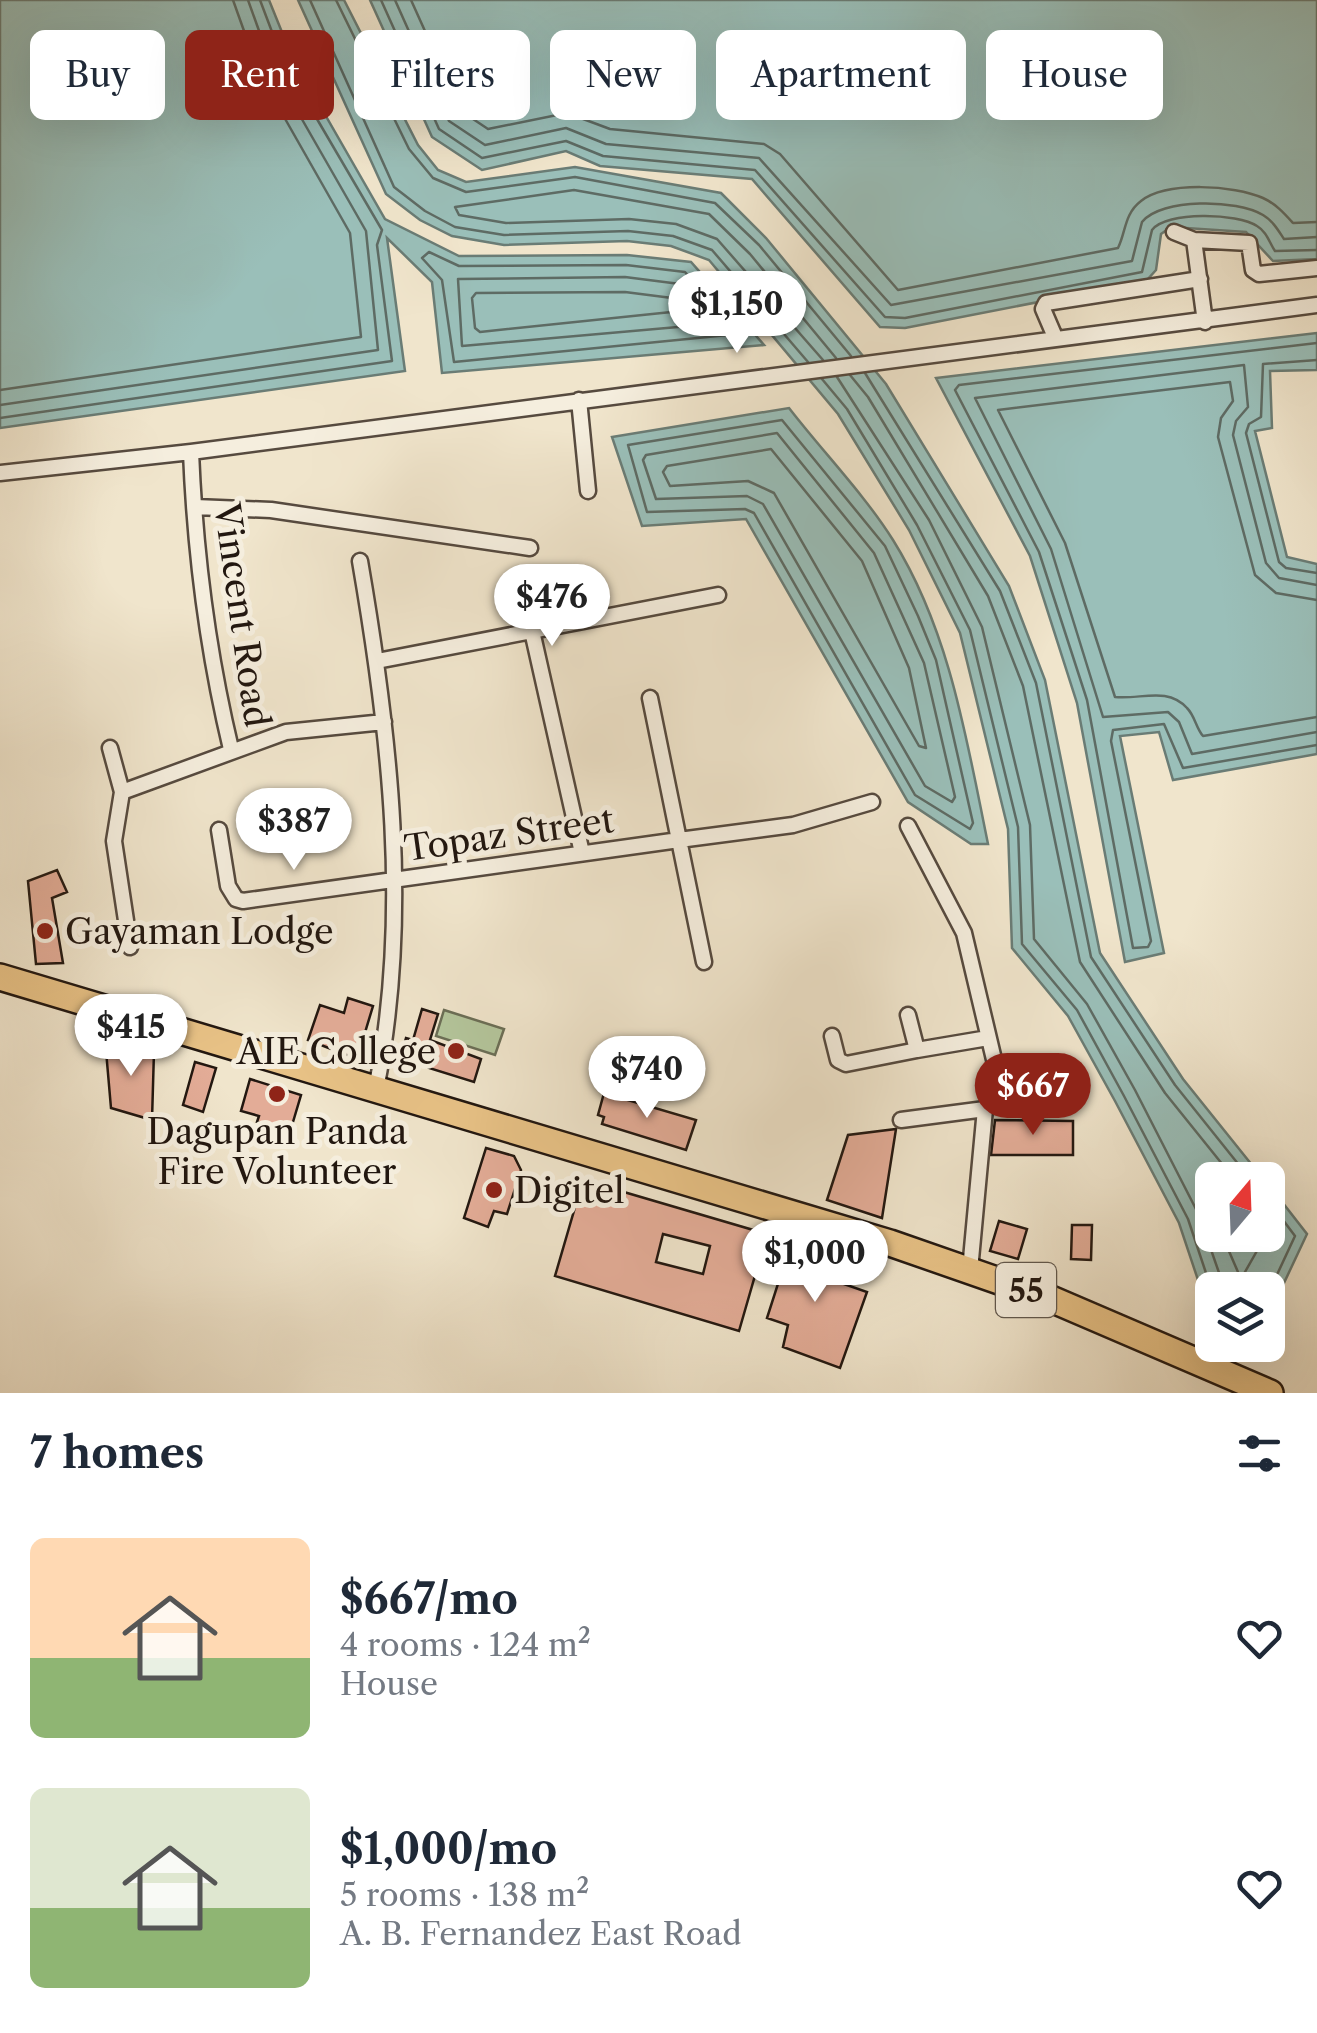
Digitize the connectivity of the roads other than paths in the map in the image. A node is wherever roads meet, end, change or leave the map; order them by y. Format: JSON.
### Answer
{"nodes":[{"id":1,"x":1174,"y":232,"type":"dead end"},
{"id":2,"x":1194,"y":240,"type":"junction"},
{"id":3,"x":1317,"y":268,"type":"edge"},
{"id":4,"x":1200,"y":279,"type":"junction"},
{"id":5,"x":1317,"y":305,"type":"edge"},
{"id":6,"x":1205,"y":322,"type":"junction"},
{"id":7,"x":1055,"y":337,"type":"junction"},
{"id":8,"x":579,"y":400,"type":"junction"},
{"id":9,"x":191,"y":452,"type":"junction"},
{"id":10,"x":0,"y":473,"type":"edge"},
{"id":11,"x":588,"y":491,"type":"dead end"},
{"id":12,"x":194,"y":507,"type":"junction"},
{"id":13,"x":530,"y":548,"type":"dead end"},
{"id":14,"x":360,"y":561,"type":"dead end"},
{"id":15,"x":718,"y":595,"type":"dead end"},
{"id":16,"x":532,"y":630,"type":"junction"},
{"id":17,"x":377,"y":660,"type":"junction"},
{"id":18,"x":650,"y":698,"type":"dead end"},
{"id":19,"x":384,"y":722,"type":"junction"},
{"id":20,"x":110,"y":748,"type":"dead end"},
{"id":21,"x":231,"y":750,"type":"junction"},
{"id":22,"x":122,"y":792,"type":"junction"},
{"id":23,"x":872,"y":802,"type":"dead end"},
{"id":24,"x":908,"y":826,"type":"dead end"},
{"id":25,"x":219,"y":830,"type":"dead end"},
{"id":26,"x":680,"y":840,"type":"junction"},
{"id":27,"x":582,"y":853,"type":"junction"},
{"id":28,"x":395,"y":880,"type":"junction"},
{"id":29,"x":130,"y":946,"type":"dead end"},
{"id":30,"x":704,"y":962,"type":"dead end"},
{"id":31,"x":0,"y":978,"type":"edge"},
{"id":32,"x":908,"y":1014,"type":"dead end"},
{"id":33,"x":832,"y":1036,"type":"dead end"},
{"id":34,"x":988,"y":1038,"type":"junction"},
{"id":35,"x":918,"y":1050,"type":"junction"},
{"id":36,"x":376,"y":1090,"type":"junction"},
{"id":37,"x":985,"y":1109,"type":"junction"},
{"id":38,"x":901,"y":1120,"type":"dead end"},
{"id":39,"x":970,"y":1270,"type":"junction"},
{"id":40,"x":1260,"y":1389,"type":"edge"}],
"edges":[{"from":1,"to":2,"type":"street"},
{"from":2,"to":3,"type":"street"},
{"from":2,"to":4,"type":"street"},
{"from":4,"to":6,"type":"street"},
{"from":4,"to":7,"type":"street"},
{"from":5,"to":6,"type":"street"},
{"from":6,"to":7,"type":"street"},
{"from":7,"to":8,"type":"street"},
{"from":8,"to":9,"type":"street"},
{"from":8,"to":11,"type":"street"},
{"from":9,"to":10,"type":"street"},
{"from":9,"to":12,"type":"street","name":"Vincent Road"},
{"from":12,"to":13,"type":"street"},
{"from":12,"to":21,"type":"street","name":"Vincent Road"},
{"from":14,"to":17,"type":"street"},
{"from":15,"to":16,"type":"street"},
{"from":16,"to":17,"type":"street"},
{"from":16,"to":27,"type":"street"},
{"from":17,"to":19,"type":"street"},
{"from":18,"to":26,"type":"street"},
{"from":19,"to":21,"type":"street"},
{"from":19,"to":28,"type":"street"},
{"from":20,"to":22,"type":"street"},
{"from":21,"to":22,"type":"street"},
{"from":22,"to":29,"type":"street"},
{"from":23,"to":26,"type":"street","name":"Topaz Street"},
{"from":24,"to":34,"type":"street"},
{"from":25,"to":28,"type":"street","name":"Topaz Street"},
{"from":26,"to":27,"type":"street","name":"Topaz Street"},
{"from":26,"to":30,"type":"street"},
{"from":27,"to":28,"type":"street","name":"Topaz Street"},
{"from":28,"to":36,"type":"street"},
{"from":31,"to":36,"type":"highway","number":"55"},
{"from":32,"to":35,"type":"street"},
{"from":33,"to":35,"type":"street"},
{"from":34,"to":35,"type":"street"},
{"from":34,"to":37,"type":"street"},
{"from":36,"to":39,"type":"highway","number":"55"},
{"from":37,"to":38,"type":"street"},
{"from":37,"to":39,"type":"street"},
{"from":39,"to":40,"type":"highway","number":"55"}]}
